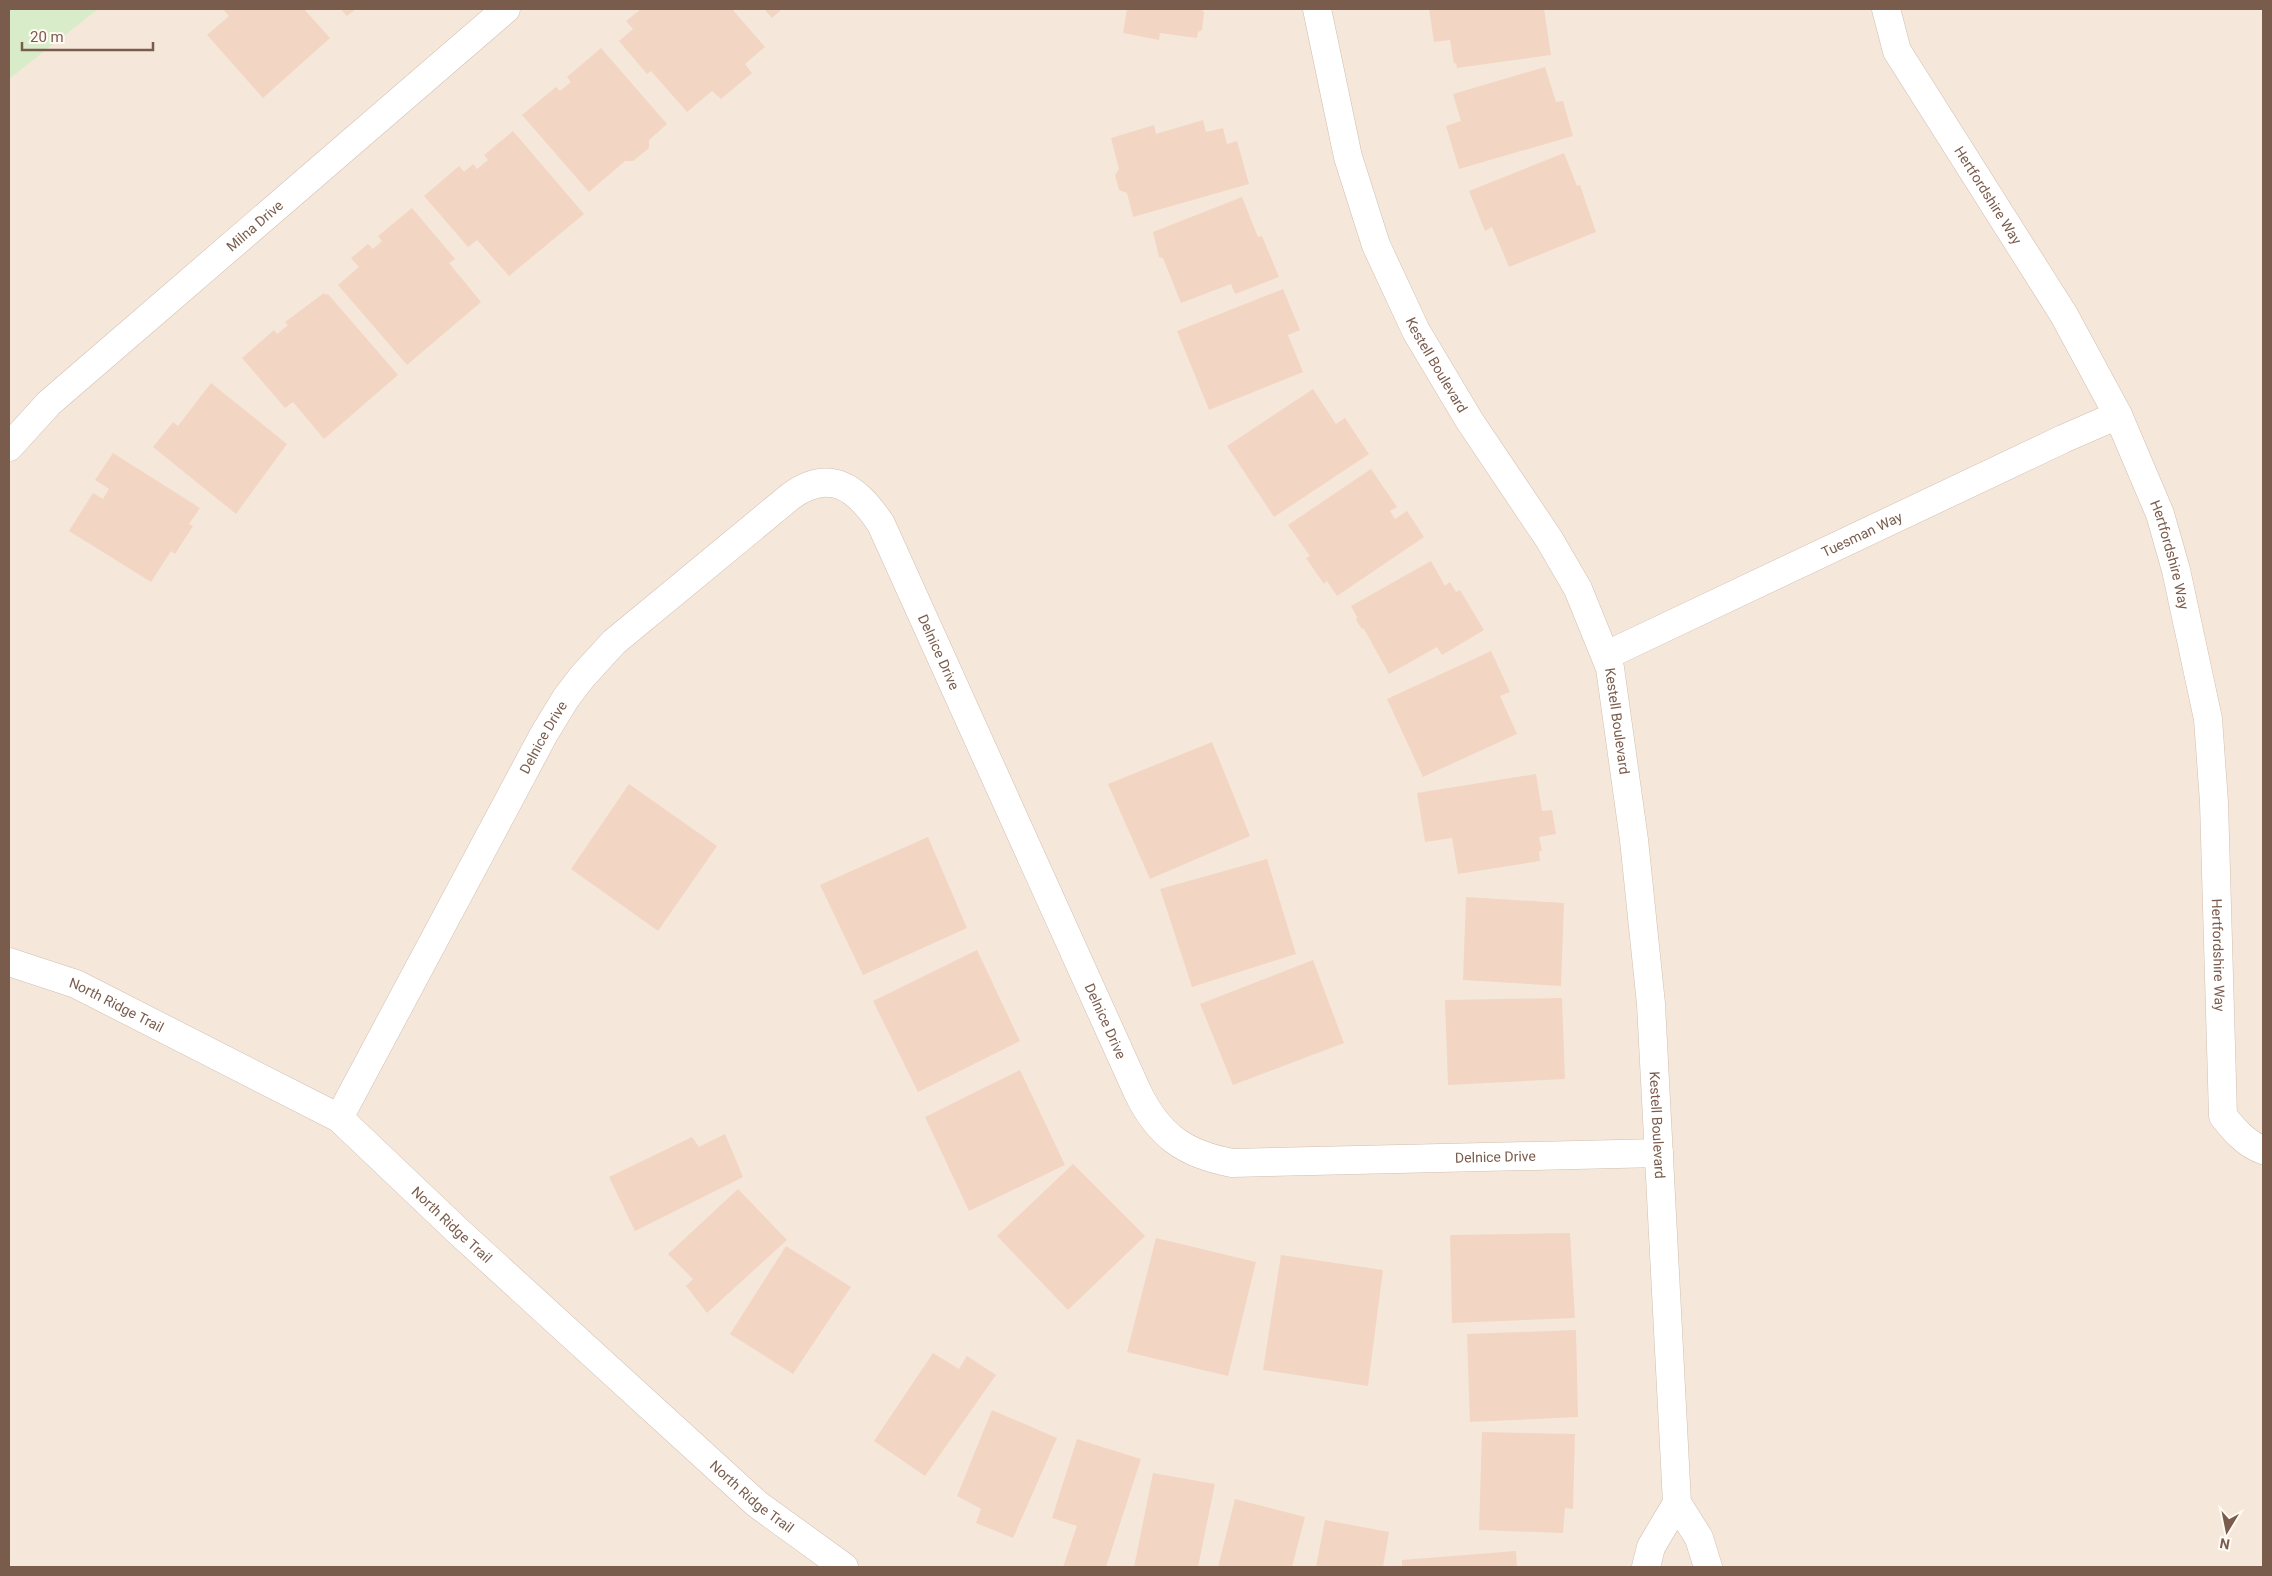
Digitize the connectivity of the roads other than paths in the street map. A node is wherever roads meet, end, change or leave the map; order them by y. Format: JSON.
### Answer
{"nodes":[{"id":1,"x":506,"y":9,"type":"edge"},
{"id":2,"x":1317,"y":9,"type":"edge"},
{"id":3,"x":1886,"y":9,"type":"edge"},
{"id":4,"x":2118,"y":415,"type":"junction"},
{"id":5,"x":9,"y":447,"type":"edge"},
{"id":6,"x":1607,"y":655,"type":"junction"},
{"id":7,"x":9,"y":962,"type":"edge"},
{"id":8,"x":338,"y":1118,"type":"junction"},
{"id":9,"x":2263,"y":1150,"type":"edge"},
{"id":10,"x":1659,"y":1153,"type":"junction"},
{"id":11,"x":1676,"y":1503,"type":"junction"},
{"id":12,"x":844,"y":1567,"type":"edge"},
{"id":13,"x":1646,"y":1567,"type":"edge"},
{"id":14,"x":1708,"y":1567,"type":"edge"}],
"edges":[{"from":1,"to":5,"type":"street","name":"Milna Drive"},
{"from":2,"to":6,"type":"street","name":"Kestell Boulevard"},
{"from":3,"to":4,"type":"street","name":"Hertfordshire Way"},
{"from":4,"to":6,"type":"street","name":"Tuesman Way"},
{"from":4,"to":9,"type":"street","name":"Hertfordshire Way"},
{"from":6,"to":10,"type":"street","name":"Kestell Boulevard"},
{"from":7,"to":8,"type":"street","name":"North Ridge Trail"},
{"from":8,"to":10,"type":"street","name":"Delnice Drive"},
{"from":8,"to":12,"type":"street","name":"North Ridge Trail"},
{"from":10,"to":11,"type":"street","name":"Kestell Boulevard"},
{"from":11,"to":13,"type":"street"},
{"from":11,"to":14,"type":"street"}]}
